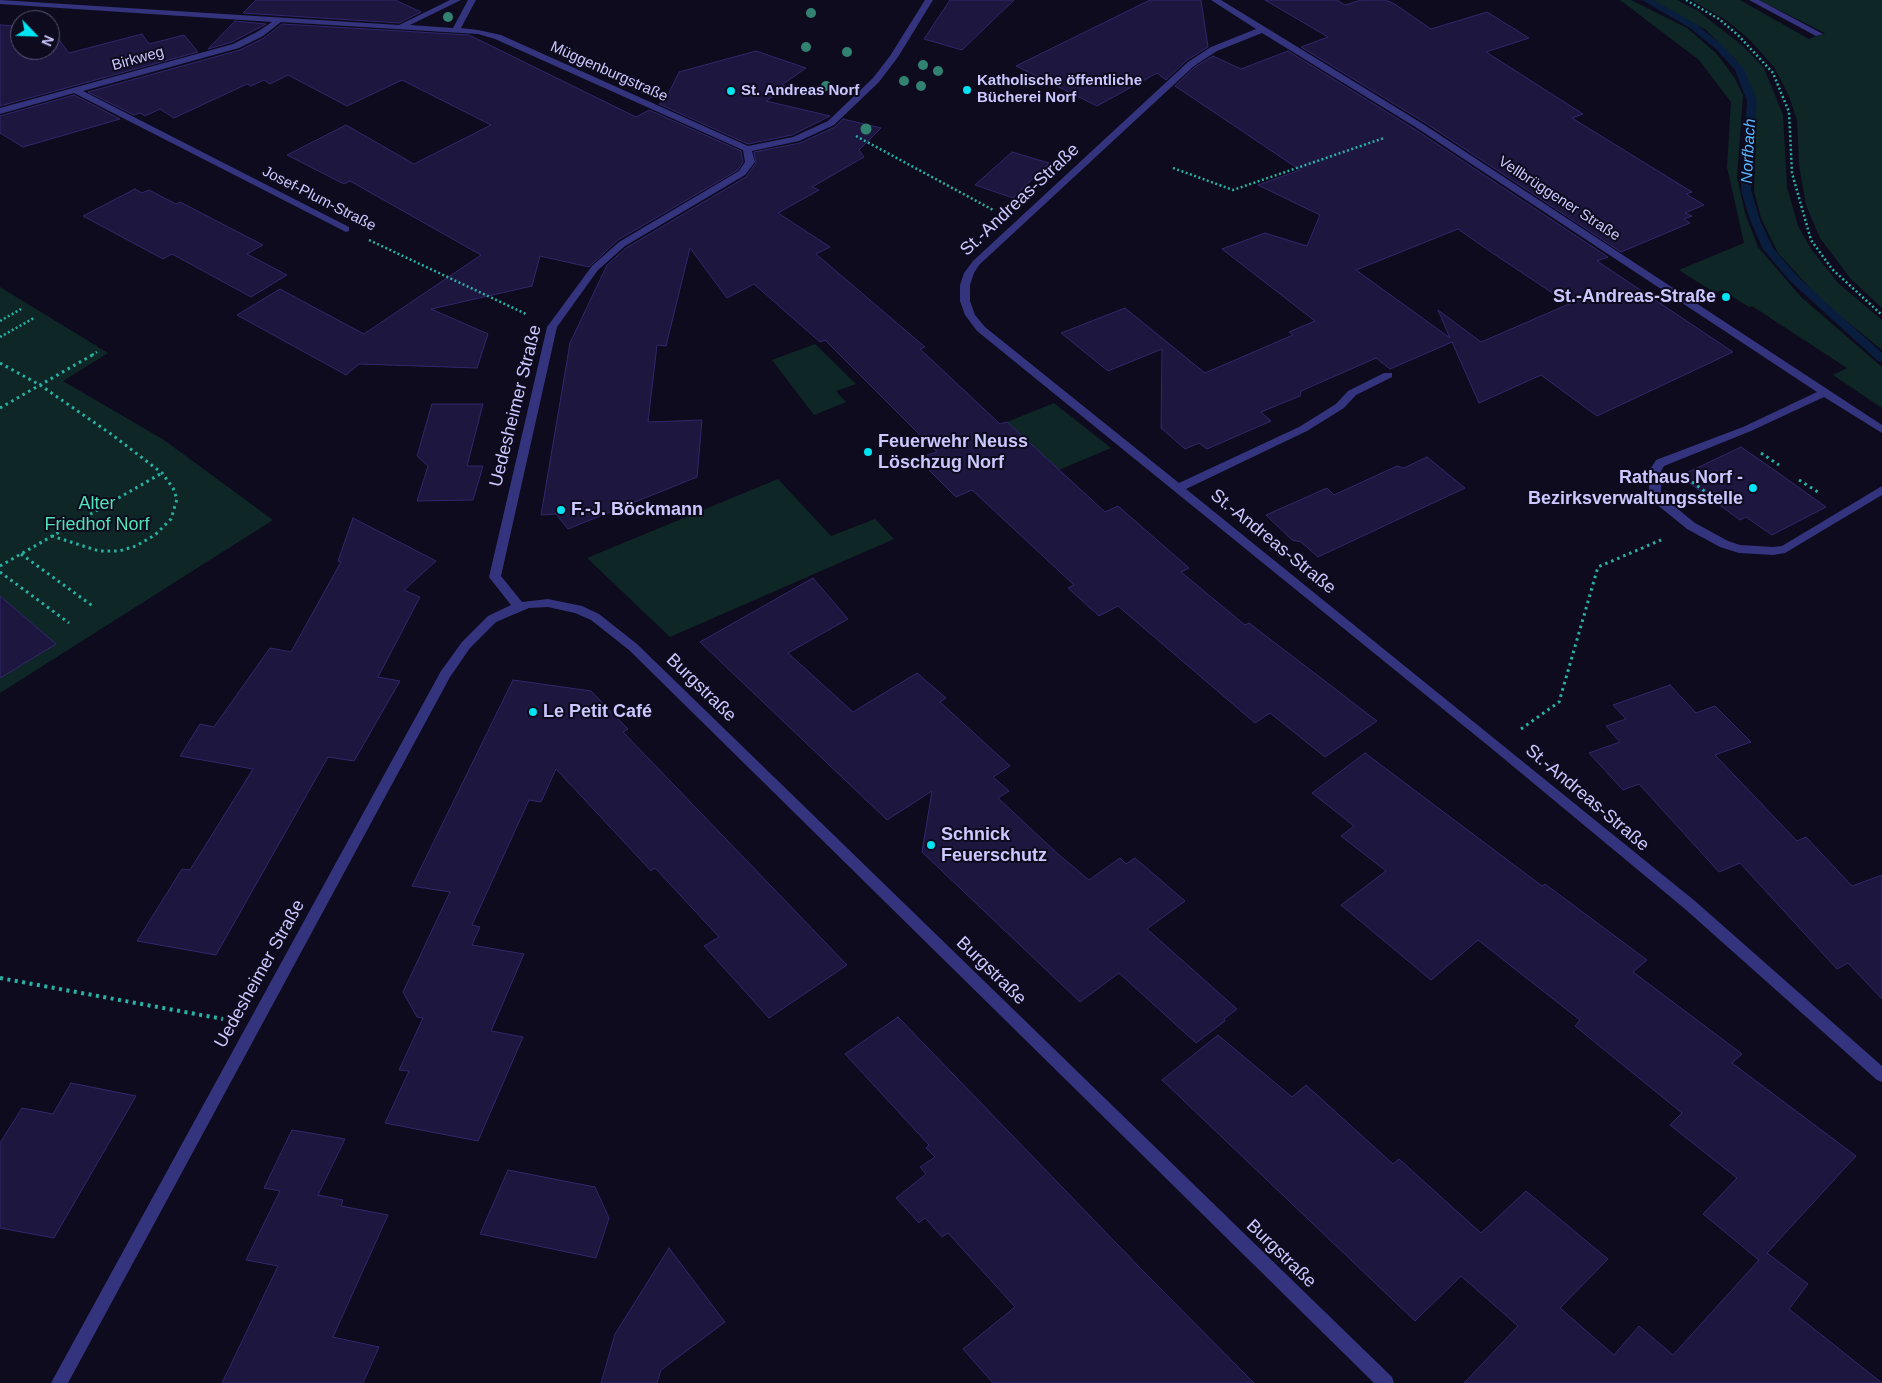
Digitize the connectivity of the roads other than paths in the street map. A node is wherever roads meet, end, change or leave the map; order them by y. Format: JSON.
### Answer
{"nodes":[{"id":1,"x":457,"y":0,"type":"edge"},
{"id":2,"x":472,"y":0,"type":"edge"},
{"id":3,"x":929,"y":0,"type":"edge"},
{"id":4,"x":1215,"y":0,"type":"edge"},
{"id":5,"x":1753,"y":0,"type":"edge"},
{"id":6,"x":0,"y":2,"type":"edge"},
{"id":7,"x":278,"y":21,"type":"junction"},
{"id":8,"x":398,"y":28,"type":"junction"},
{"id":9,"x":1264,"y":29,"type":"junction"},
{"id":10,"x":456,"y":31,"type":"junction"},
{"id":11,"x":1819,"y":34,"type":"dead end"},
{"id":12,"x":76,"y":91,"type":"junction"},
{"id":13,"x":0,"y":111,"type":"edge"},
{"id":14,"x":747,"y":149,"type":"junction"},
{"id":15,"x":346,"y":229,"type":"road end"},
{"id":16,"x":1388,"y":375,"type":"dead end"},
{"id":17,"x":1826,"y":392,"type":"junction"},
{"id":18,"x":1882,"y":430,"type":"edge"},
{"id":19,"x":1178,"y":488,"type":"junction"},
{"id":20,"x":1882,"y":490,"type":"edge"},
{"id":21,"x":558,"y":604,"type":"joint"},
{"id":22,"x":519,"y":606,"type":"junction"},
{"id":23,"x":1882,"y":1075,"type":"edge"},
{"id":24,"x":60,"y":1383,"type":"edge"},
{"id":25,"x":1386,"y":1383,"type":"edge"}],
"edges":[{"from":1,"to":8,"type":"street","name":"Müggenburgstraße"},
{"from":2,"to":10,"type":"street"},
{"from":3,"to":14,"type":"street"},
{"from":4,"to":9,"type":"street","name":"Vellbrüggener Straße"},
{"from":5,"to":11,"type":"street"},
{"from":6,"to":7,"type":"street","name":"Müggenburgstraße"},
{"from":7,"to":8,"type":"street","name":"Müggenburgstraße"},
{"from":7,"to":12,"type":"street","name":"Birkweg"},
{"from":8,"to":10,"type":"street","name":"Müggenburgstraße"},
{"from":9,"to":17,"type":"street","name":"Vellbrüggener Straße"},
{"from":9,"to":19,"type":"street","name":"St.-Andreas-Straße"},
{"from":10,"to":14,"type":"street","name":"Müggenburgstraße"},
{"from":12,"to":13,"type":"street","name":"Birkweg"},
{"from":12,"to":15,"type":"street","name":"Josef-Plum-Straße"},
{"from":14,"to":22,"type":"street","name":"Uedesheimer Straße"},
{"from":16,"to":19,"type":"street"},
{"from":17,"to":18,"type":"street","name":"Vellbrüggener Straße"},
{"from":17,"to":20,"type":"street"},
{"from":19,"to":23,"type":"street","name":"St.-Andreas-Straße"},
{"from":21,"to":22,"type":"street","name":"Uedesheimer Straße"},
{"from":21,"to":25,"type":"street","name":"Burgstraße"},
{"from":22,"to":24,"type":"street","name":"Uedesheimer Straße"}]}
